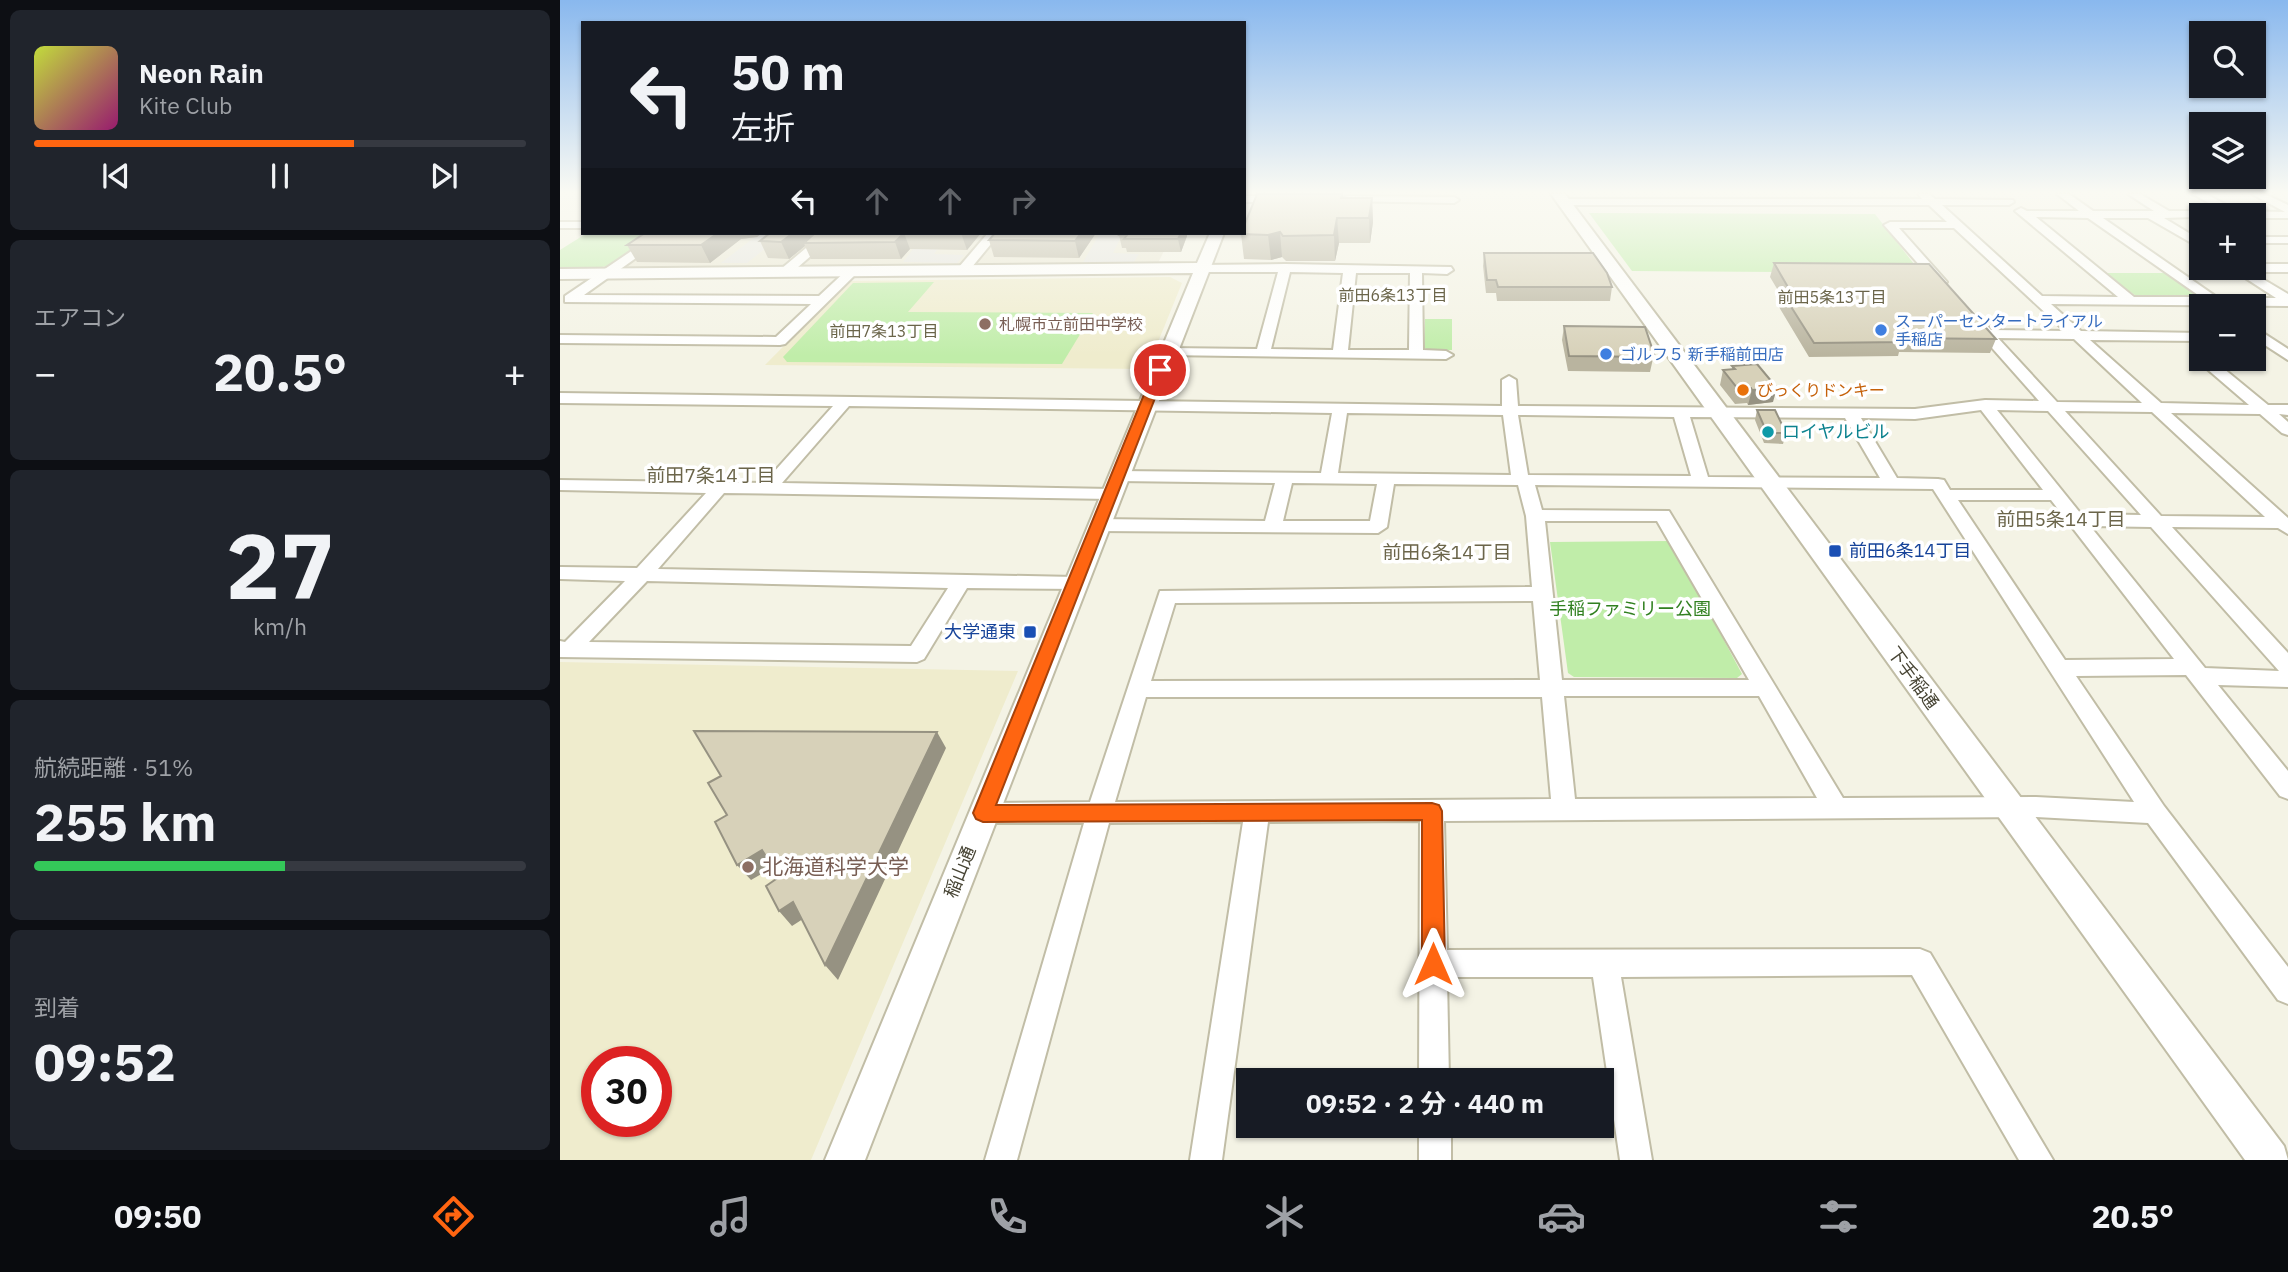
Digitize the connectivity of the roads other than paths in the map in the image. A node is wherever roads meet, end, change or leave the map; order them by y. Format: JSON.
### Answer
{"nodes":[{"id":1,"x":644,"y":248,"type":"edge"},
{"id":2,"x":813,"y":248,"type":"edge"},
{"id":3,"x":981,"y":248,"type":"edge"},
{"id":4,"x":1210,"y":248,"type":"edge"},
{"id":5,"x":1598,"y":248,"type":"edge"},
{"id":6,"x":1910,"y":248,"type":"edge"},
{"id":7,"x":1983,"y":248,"type":"edge"},
{"id":8,"x":2066,"y":248,"type":"edge"},
{"id":9,"x":2139,"y":248,"type":"edge"},
{"id":10,"x":1201,"y":268,"type":"junction"},
{"id":11,"x":1284,"y":268,"type":"junction"},
{"id":12,"x":2266,"y":268,"type":"edge"},
{"id":13,"x":2288,"y":268,"type":"edge"},
{"id":14,"x":1350,"y":269,"type":"junction"},
{"id":15,"x":962,"y":270,"type":"junction"},
{"id":16,"x":1416,"y":270,"type":"junction"},
{"id":17,"x":1447,"y":270,"type":"dead end"},
{"id":18,"x":853,"y":271,"type":"junction"},
{"id":19,"x":785,"y":272,"type":"junction"},
{"id":20,"x":607,"y":273,"type":"junction"},
{"id":21,"x":560,"y":274,"type":"edge"},
{"id":22,"x":2255,"y":280,"type":"edge"},
{"id":23,"x":2204,"y":294,"type":"edge"},
{"id":24,"x":1952,"y":295,"type":"edge"},
{"id":25,"x":823,"y":300,"type":"junction"},
{"id":26,"x":2041,"y":300,"type":"junction"},
{"id":27,"x":2131,"y":300,"type":"junction"},
{"id":28,"x":2288,"y":301,"type":"edge"},
{"id":29,"x":565,"y":302,"type":"edge"},
{"id":30,"x":2266,"y":302,"type":"edge"},
{"id":31,"x":2189,"y":303,"type":"edge"},
{"id":32,"x":1970,"y":314,"type":"edge"},
{"id":33,"x":1987,"y":334,"type":"junction"},
{"id":34,"x":2080,"y":335,"type":"junction"},
{"id":35,"x":2266,"y":336,"type":"edge"},
{"id":36,"x":2179,"y":337,"type":"junction"},
{"id":37,"x":2189,"y":337,"type":"edge"},
{"id":38,"x":2288,"y":337,"type":"edge"},
{"id":39,"x":560,"y":340,"type":"edge"},
{"id":40,"x":583,"y":340,"type":"junction"},
{"id":41,"x":2266,"y":341,"type":"edge"},
{"id":42,"x":2189,"y":346,"type":"edge"},
{"id":43,"x":1168,"y":352,"type":"junction"},
{"id":44,"x":1263,"y":353,"type":"junction"},
{"id":45,"x":1340,"y":354,"type":"junction"},
{"id":46,"x":1416,"y":355,"type":"junction"},
{"id":47,"x":1446,"y":355,"type":"dead end"},
{"id":48,"x":560,"y":356,"type":"edge"},
{"id":49,"x":2288,"y":356,"type":"edge"},
{"id":50,"x":2218,"y":371,"type":"edge"},
{"id":51,"x":1509,"y":380,"type":"dead end"},
{"id":52,"x":560,"y":398,"type":"edge"},
{"id":53,"x":844,"y":403,"type":"junction"},
{"id":54,"x":1985,"y":405,"type":"junction"},
{"id":55,"x":2055,"y":406,"type":"junction"},
{"id":56,"x":1145,"y":408,"type":"junction"},
{"id":57,"x":2160,"y":408,"type":"junction"},
{"id":58,"x":2263,"y":409,"type":"junction"},
{"id":59,"x":1340,"y":410,"type":"junction"},
{"id":60,"x":2288,"y":410,"type":"edge"},
{"id":61,"x":1510,"y":411,"type":"junction"},
{"id":62,"x":1681,"y":413,"type":"junction"},
{"id":63,"x":1719,"y":413,"type":"junction"},
{"id":64,"x":1850,"y":413,"type":"junction"},
{"id":65,"x":2288,"y":429,"type":"edge"},
{"id":66,"x":1285,"y":478,"type":"junction"},
{"id":67,"x":1329,"y":478,"type":"junction"},
{"id":68,"x":1387,"y":478,"type":"junction"},
{"id":69,"x":1522,"y":479,"type":"junction"},
{"id":70,"x":1700,"y":480,"type":"junction"},
{"id":71,"x":1767,"y":480,"type":"junction"},
{"id":72,"x":1890,"y":481,"type":"junction"},
{"id":73,"x":560,"y":485,"type":"edge"},
{"id":74,"x":1114,"y":485,"type":"junction"},
{"id":75,"x":719,"y":488,"type":"junction"},
{"id":76,"x":768,"y":489,"type":"junction"},
{"id":77,"x":1946,"y":495,"type":"junction"},
{"id":78,"x":2056,"y":495,"type":"junction"},
{"id":79,"x":1535,"y":516,"type":"junction"},
{"id":80,"x":2078,"y":520,"type":"junction"},
{"id":81,"x":2156,"y":521,"type":"junction"},
{"id":82,"x":1098,"y":525,"type":"junction"},
{"id":83,"x":2286,"y":525,"type":"edge"},
{"id":84,"x":1273,"y":526,"type":"junction"},
{"id":85,"x":560,"y":573,"type":"edge"},
{"id":86,"x":642,"y":575,"type":"junction"},
{"id":87,"x":962,"y":582,"type":"junction"},
{"id":88,"x":1075,"y":584,"type":"junction"},
{"id":89,"x":1543,"y":594,"type":"junction"},
{"id":90,"x":565,"y":649,"type":"edge"},
{"id":91,"x":2288,"y":667,"type":"edge"},
{"id":92,"x":2057,"y":668,"type":"junction"},
{"id":93,"x":2195,"y":672,"type":"junction"},
{"id":94,"x":2288,"y":679,"type":"edge"},
{"id":95,"x":1552,"y":688,"type":"junction"},
{"id":96,"x":1765,"y":688,"type":"junction"},
{"id":97,"x":1139,"y":689,"type":"junction"},
{"id":98,"x":2288,"y":789,"type":"edge"},
{"id":99,"x":2009,"y":808,"type":"junction"},
{"id":100,"x":1837,"y":810,"type":"junction"},
{"id":101,"x":1432,"y":811,"type":"junction"},
{"id":102,"x":1564,"y":811,"type":"junction"},
{"id":103,"x":1257,"y":812,"type":"junction"},
{"id":104,"x":983,"y":813,"type":"junction"},
{"id":105,"x":1099,"y":813,"type":"junction"},
{"id":106,"x":2155,"y":813,"type":"junction"},
{"id":107,"x":1605,"y":963,"type":"junction"},
{"id":108,"x":1433,"y":964,"type":"junction"},
{"id":109,"x":2288,"y":990,"type":"edge"},
{"id":110,"x":1434,"y":1068,"type":"edge"},
{"id":111,"x":1435,"y":1138,"type":"edge"},
{"id":112,"x":845,"y":1160,"type":"edge"},
{"id":113,"x":1001,"y":1160,"type":"edge"},
{"id":114,"x":1206,"y":1160,"type":"edge"},
{"id":115,"x":1435,"y":1160,"type":"edge"},
{"id":116,"x":1636,"y":1160,"type":"edge"},
{"id":117,"x":2037,"y":1160,"type":"edge"},
{"id":118,"x":2270,"y":1160,"type":"edge"}],
"edges":[{"from":1,"to":20,"type":"street"},
{"from":2,"to":19,"type":"street"},
{"from":3,"to":15,"type":"street"},
{"from":4,"to":10,"type":"street","name":"稲山通"},
{"from":5,"to":63,"type":"street","name":"下手稲通"},
{"from":6,"to":24,"type":"street"},
{"from":7,"to":26,"type":"street"},
{"from":8,"to":27,"type":"street"},
{"from":9,"to":23,"type":"street"},
{"from":10,"to":11,"type":"street"},
{"from":10,"to":15,"type":"street"},
{"from":10,"to":43,"type":"street","name":"稲山通"},
{"from":11,"to":14,"type":"street"},
{"from":11,"to":44,"type":"street"},
{"from":12,"to":13,"type":"street"},
{"from":14,"to":16,"type":"street"},
{"from":14,"to":45,"type":"street"},
{"from":15,"to":18,"type":"street"},
{"from":16,"to":17,"type":"street"},
{"from":16,"to":46,"type":"street"},
{"from":18,"to":19,"type":"street"},
{"from":18,"to":25,"type":"street"},
{"from":19,"to":20,"type":"street"},
{"from":20,"to":21,"type":"street"},
{"from":20,"to":29,"type":"street"},
{"from":22,"to":28,"type":"street"},
{"from":25,"to":29,"type":"street"},
{"from":25,"to":40,"type":"street"},
{"from":26,"to":27,"type":"street"},
{"from":26,"to":34,"type":"street"},
{"from":27,"to":31,"type":"street"},
{"from":28,"to":30,"type":"street"},
{"from":32,"to":33,"type":"street"},
{"from":33,"to":34,"type":"street"},
{"from":33,"to":55,"type":"street"},
{"from":34,"to":36,"type":"street"},
{"from":34,"to":57,"type":"street"},
{"from":35,"to":38,"type":"street"},
{"from":36,"to":37,"type":"street"},
{"from":36,"to":42,"type":"street"},
{"from":39,"to":40,"type":"street"},
{"from":40,"to":48,"type":"street"},
{"from":41,"to":49,"type":"street"},
{"from":43,"to":44,"type":"street"},
{"from":43,"to":56,"type":"street","name":"稲山通"},
{"from":44,"to":45,"type":"street"},
{"from":45,"to":46,"type":"street"},
{"from":46,"to":47,"type":"street"},
{"from":50,"to":58,"type":"street"},
{"from":51,"to":61,"type":"street"},
{"from":52,"to":53,"type":"street"},
{"from":53,"to":56,"type":"street"},
{"from":53,"to":76,"type":"street"},
{"from":54,"to":55,"type":"street"},
{"from":54,"to":64,"type":"street"},
{"from":54,"to":78,"type":"street"},
{"from":55,"to":57,"type":"street"},
{"from":55,"to":81,"type":"street"},
{"from":56,"to":59,"type":"street"},
{"from":56,"to":74,"type":"street","name":"稲山通"},
{"from":57,"to":58,"type":"street"},
{"from":57,"to":83,"type":"street"},
{"from":58,"to":60,"type":"street"},
{"from":58,"to":65,"type":"street"},
{"from":59,"to":61,"type":"street"},
{"from":59,"to":67,"type":"street"},
{"from":61,"to":62,"type":"street"},
{"from":61,"to":69,"type":"street"},
{"from":62,"to":63,"type":"street"},
{"from":62,"to":70,"type":"street"},
{"from":63,"to":64,"type":"street"},
{"from":63,"to":71,"type":"street","name":"下手稲通"},
{"from":64,"to":72,"type":"street"},
{"from":66,"to":67,"type":"street"},
{"from":66,"to":74,"type":"street"},
{"from":66,"to":84,"type":"street"},
{"from":67,"to":68,"type":"street"},
{"from":68,"to":69,"type":"street"},
{"from":68,"to":84,"type":"street"},
{"from":69,"to":70,"type":"street"},
{"from":69,"to":79,"type":"street"},
{"from":70,"to":71,"type":"street"},
{"from":71,"to":72,"type":"street"},
{"from":71,"to":99,"type":"street","name":"下手稲通"},
{"from":72,"to":77,"type":"street"},
{"from":73,"to":75,"type":"street"},
{"from":74,"to":76,"type":"street"},
{"from":74,"to":82,"type":"street","name":"稲山通"},
{"from":75,"to":76,"type":"street"},
{"from":75,"to":86,"type":"street"},
{"from":77,"to":78,"type":"street"},
{"from":77,"to":92,"type":"street"},
{"from":78,"to":80,"type":"street"},
{"from":79,"to":89,"type":"street"},
{"from":79,"to":96,"type":"street"},
{"from":80,"to":81,"type":"street"},
{"from":80,"to":93,"type":"street"},
{"from":81,"to":83,"type":"street"},
{"from":81,"to":91,"type":"street"},
{"from":82,"to":84,"type":"street"},
{"from":82,"to":88,"type":"street","name":"稲山通"},
{"from":85,"to":86,"type":"street"},
{"from":86,"to":87,"type":"street"},
{"from":86,"to":90,"type":"street"},
{"from":87,"to":88,"type":"street"},
{"from":87,"to":90,"type":"street"},
{"from":88,"to":104,"type":"street","name":"稲山通"},
{"from":89,"to":95,"type":"street"},
{"from":89,"to":97,"type":"street"},
{"from":92,"to":93,"type":"street"},
{"from":92,"to":106,"type":"street"},
{"from":93,"to":94,"type":"street"},
{"from":93,"to":98,"type":"street"},
{"from":95,"to":96,"type":"street"},
{"from":95,"to":97,"type":"street"},
{"from":95,"to":102,"type":"street"},
{"from":96,"to":100,"type":"street"},
{"from":97,"to":105,"type":"street"},
{"from":99,"to":100,"type":"street"},
{"from":99,"to":106,"type":"street"},
{"from":99,"to":118,"type":"street","name":"下手稲通"},
{"from":100,"to":102,"type":"street"},
{"from":101,"to":102,"type":"street"},
{"from":101,"to":103,"type":"street"},
{"from":101,"to":108,"type":"street"},
{"from":103,"to":105,"type":"street"},
{"from":103,"to":114,"type":"street"},
{"from":104,"to":105,"type":"street"},
{"from":104,"to":112,"type":"street","name":"稲山通"},
{"from":105,"to":113,"type":"street"},
{"from":106,"to":109,"type":"street"},
{"from":107,"to":108,"type":"street"},
{"from":107,"to":116,"type":"street"},
{"from":107,"to":117,"type":"street"},
{"from":108,"to":110,"type":"street"},
{"from":111,"to":115,"type":"street"}]}
